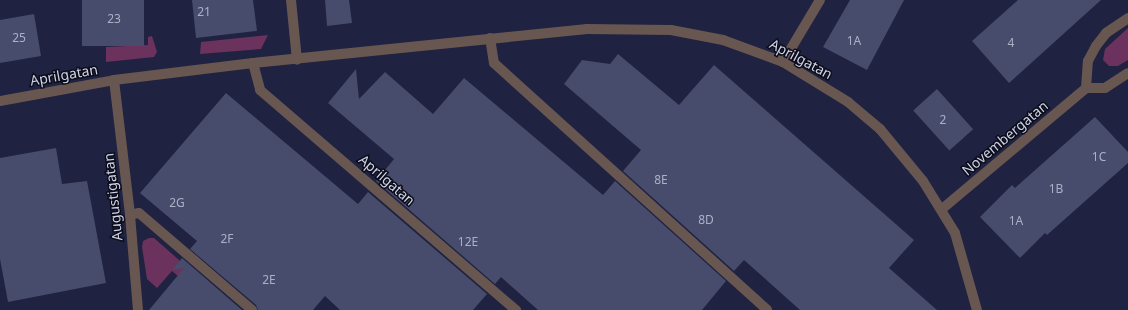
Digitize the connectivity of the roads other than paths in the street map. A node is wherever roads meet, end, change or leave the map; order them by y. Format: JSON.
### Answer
{"nodes":[{"id":1,"x":291,"y":0,"type":"edge"},
{"id":2,"x":820,"y":0,"type":"edge"},
{"id":3,"x":1128,"y":18,"type":"edge"},
{"id":4,"x":490,"y":38,"type":"junction"},
{"id":5,"x":297,"y":60,"type":"junction"},
{"id":6,"x":783,"y":62,"type":"junction"},
{"id":7,"x":253,"y":63,"type":"junction"},
{"id":8,"x":1128,"y":73,"type":"edge"},
{"id":9,"x":114,"y":80,"type":"junction"},
{"id":10,"x":1086,"y":88,"type":"junction"},
{"id":11,"x":0,"y":101,"type":"edge"},
{"id":12,"x":942,"y":210,"type":"junction"},
{"id":13,"x":130,"y":215,"type":"junction"},
{"id":14,"x":138,"y":310,"type":"edge"},
{"id":15,"x":252,"y":310,"type":"edge"},
{"id":16,"x":516,"y":310,"type":"edge"},
{"id":17,"x":767,"y":310,"type":"edge"},
{"id":18,"x":977,"y":310,"type":"edge"}],
"edges":[{"from":1,"to":5,"type":"street"},
{"from":2,"to":6,"type":"street"},
{"from":3,"to":10,"type":"street"},
{"from":4,"to":5,"type":"street","name":"Aprilgatan"},
{"from":4,"to":6,"type":"street","name":"Aprilgatan"},
{"from":4,"to":17,"type":"street"},
{"from":5,"to":7,"type":"street","name":"Aprilgatan"},
{"from":6,"to":12,"type":"street","name":"Aprilgatan"},
{"from":7,"to":9,"type":"street","name":"Aprilgatan"},
{"from":7,"to":16,"type":"street","name":"Aprilgatan"},
{"from":8,"to":10,"type":"street"},
{"from":9,"to":11,"type":"street","name":"Aprilgatan"},
{"from":9,"to":13,"type":"street","name":"Augustigatan"},
{"from":10,"to":12,"type":"street","name":"Novembergatan"},
{"from":12,"to":18,"type":"street","name":"Aprilgatan"},
{"from":13,"to":14,"type":"street","name":"Augustigatan"},
{"from":13,"to":15,"type":"street"}]}
